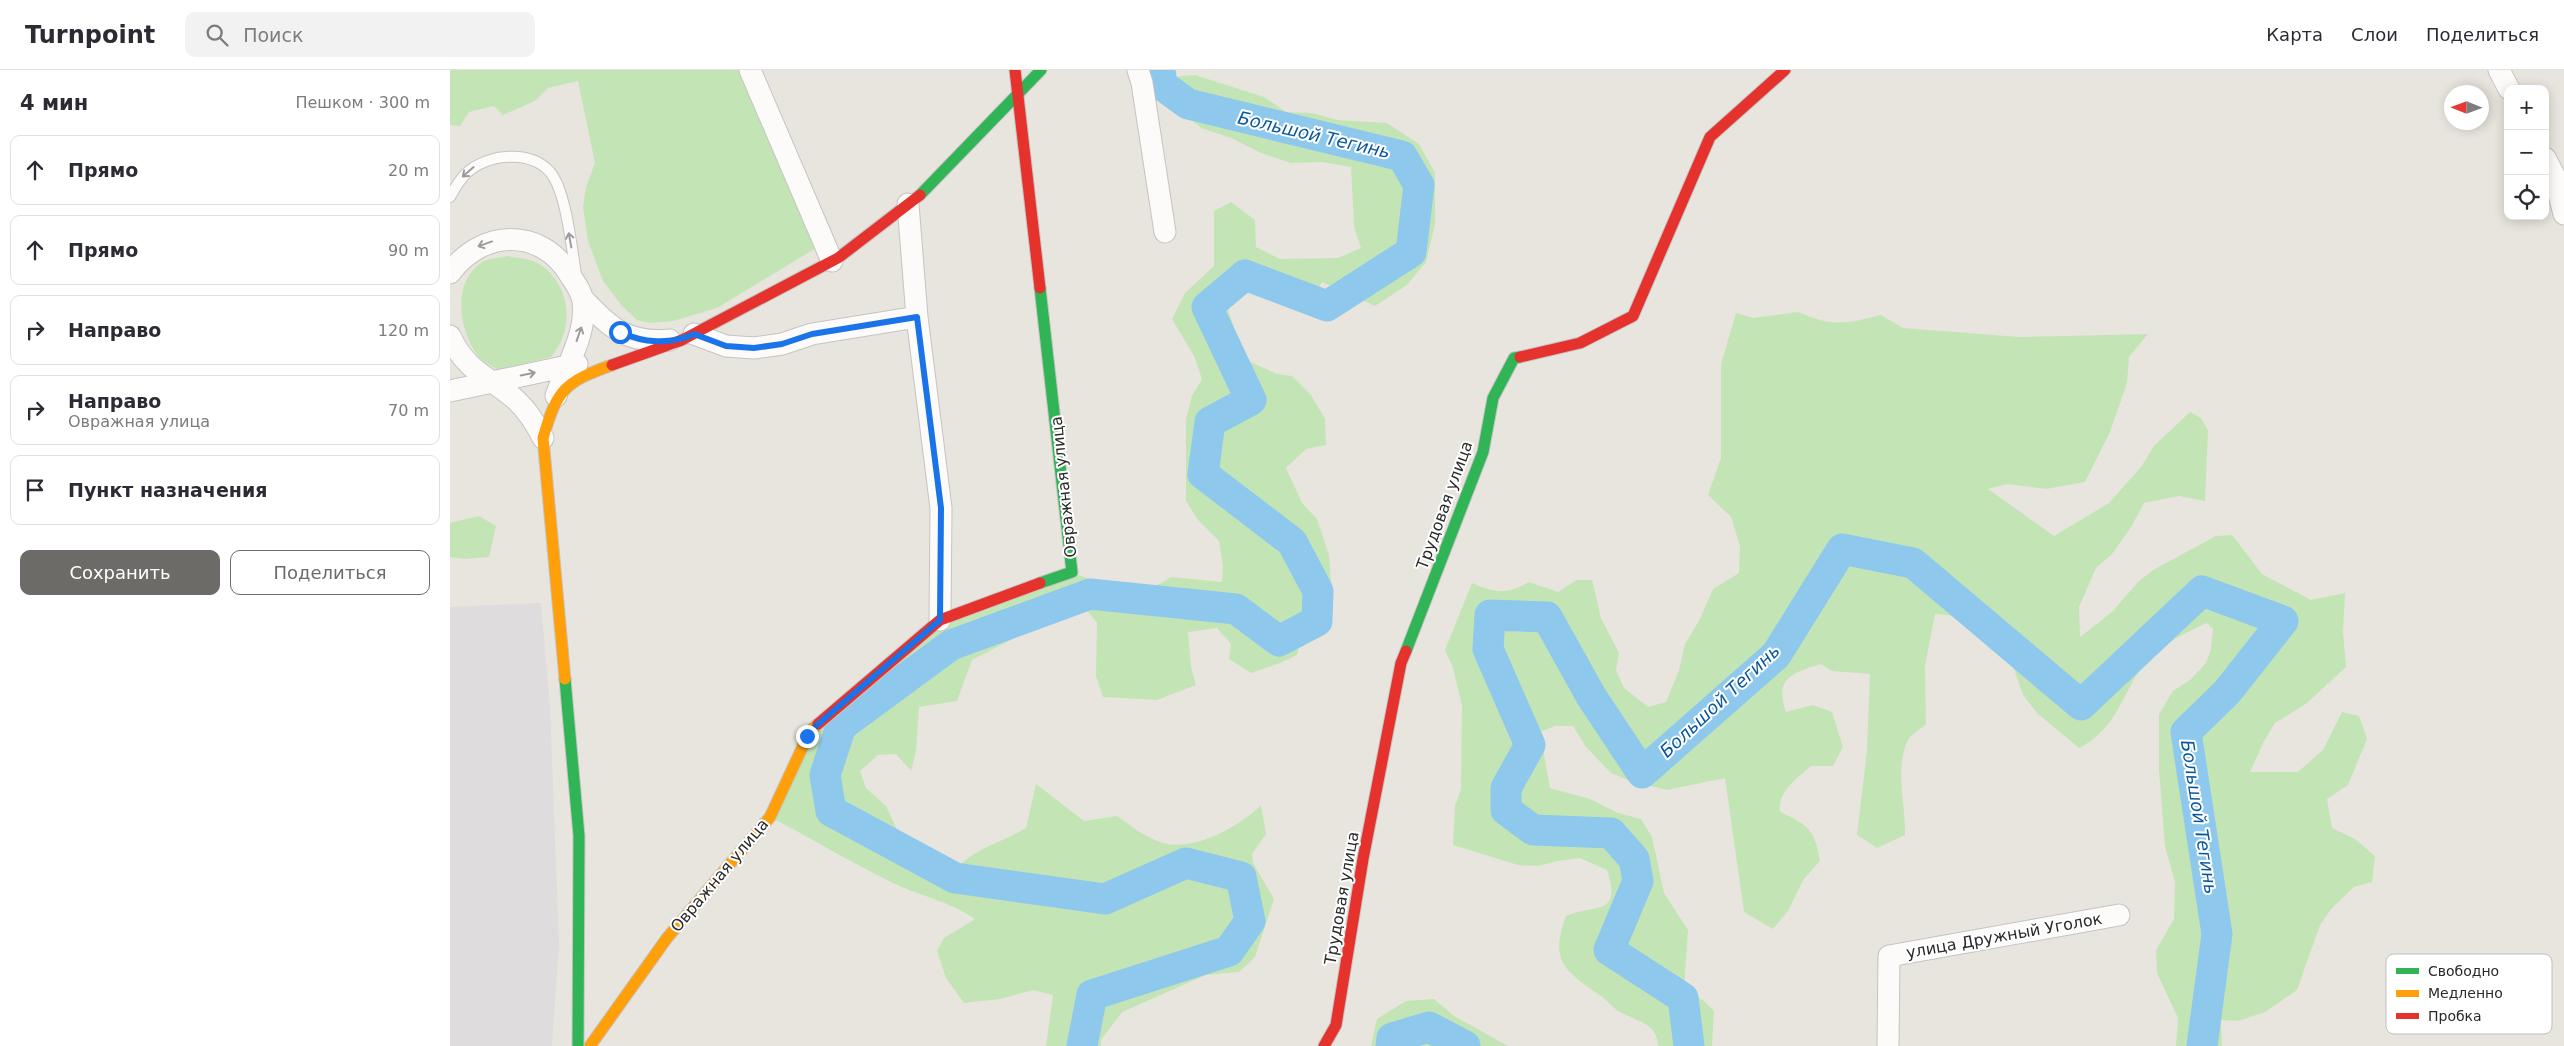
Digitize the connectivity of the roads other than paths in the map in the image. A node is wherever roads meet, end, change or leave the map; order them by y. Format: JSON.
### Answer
{"nodes":[{"id":1,"x":750,"y":70,"type":"edge"},
{"id":2,"x":1015,"y":70,"type":"edge"},
{"id":3,"x":1041,"y":70,"type":"edge"},
{"id":4,"x":1138,"y":70,"type":"edge"},
{"id":5,"x":1785,"y":70,"type":"edge"},
{"id":6,"x":2499,"y":70,"type":"edge"},
{"id":7,"x":2507,"y":85,"type":"edge"},
{"id":8,"x":1019,"y":94,"type":"junction"},
{"id":9,"x":2549,"y":166,"type":"edge"},
{"id":10,"x":450,"y":197,"type":"edge"},
{"id":11,"x":908,"y":204,"type":"junction"},
{"id":12,"x":2564,"y":214,"type":"edge"},
{"id":13,"x":1165,"y":232,"type":"dead end"},
{"id":14,"x":832,"y":261,"type":"junction"},
{"id":15,"x":450,"y":273,"type":"edge"},
{"id":16,"x":581,"y":294,"type":"junction"},
{"id":17,"x":917,"y":317,"type":"junction"},
{"id":18,"x":450,"y":336,"type":"edge"},
{"id":19,"x":688,"y":337,"type":"junction"},
{"id":20,"x":567,"y":366,"type":"junction"},
{"id":21,"x":489,"y":382,"type":"junction"},
{"id":22,"x":450,"y":391,"type":"edge"},
{"id":23,"x":556,"y":396,"type":"junction"},
{"id":24,"x":543,"y":438,"type":"junction"},
{"id":25,"x":940,"y":620,"type":"junction"},
{"id":26,"x":2119,"y":915,"type":"dead end"},
{"id":27,"x":578,"y":1046,"type":"edge"},
{"id":28,"x":590,"y":1046,"type":"edge"},
{"id":29,"x":1324,"y":1046,"type":"edge"},
{"id":30,"x":1888,"y":1046,"type":"edge"}],
"edges":[{"from":1,"to":14,"type":"street"},
{"from":2,"to":8,"type":"street","name":"Овражная улица"},
{"from":3,"to":8,"type":"street"},
{"from":4,"to":13,"type":"street"},
{"from":5,"to":29,"type":"street","name":"Трудовая улица"},
{"from":6,"to":7,"type":"street"},
{"from":8,"to":11,"type":"street"},
{"from":8,"to":25,"type":"street","name":"Овражная улица"},
{"from":9,"to":12,"type":"street"},
{"from":16,"to":10,"type":"lane","one_way":true},
{"from":11,"to":14,"type":"street"},
{"from":11,"to":17,"type":"street"},
{"from":14,"to":19,"type":"street"},
{"from":16,"to":15,"type":"street","one_way":true},
{"from":16,"to":19,"type":"street"},
{"from":20,"to":16,"type":"street","one_way":true},
{"from":17,"to":19,"type":"street"},
{"from":17,"to":25,"type":"street"},
{"from":18,"to":21,"type":"street"},
{"from":19,"to":20,"type":"street"},
{"from":19,"to":23,"type":"street"},
{"from":21,"to":20,"type":"street","one_way":true},
{"from":20,"to":23,"type":"street"},
{"from":21,"to":22,"type":"street"},
{"from":21,"to":24,"type":"street"},
{"from":23,"to":24,"type":"street"},
{"from":24,"to":27,"type":"street"},
{"from":25,"to":28,"type":"street","name":"Овражная улица"},
{"from":26,"to":30,"type":"street","name":"улица Дружный Уголок"}]}
